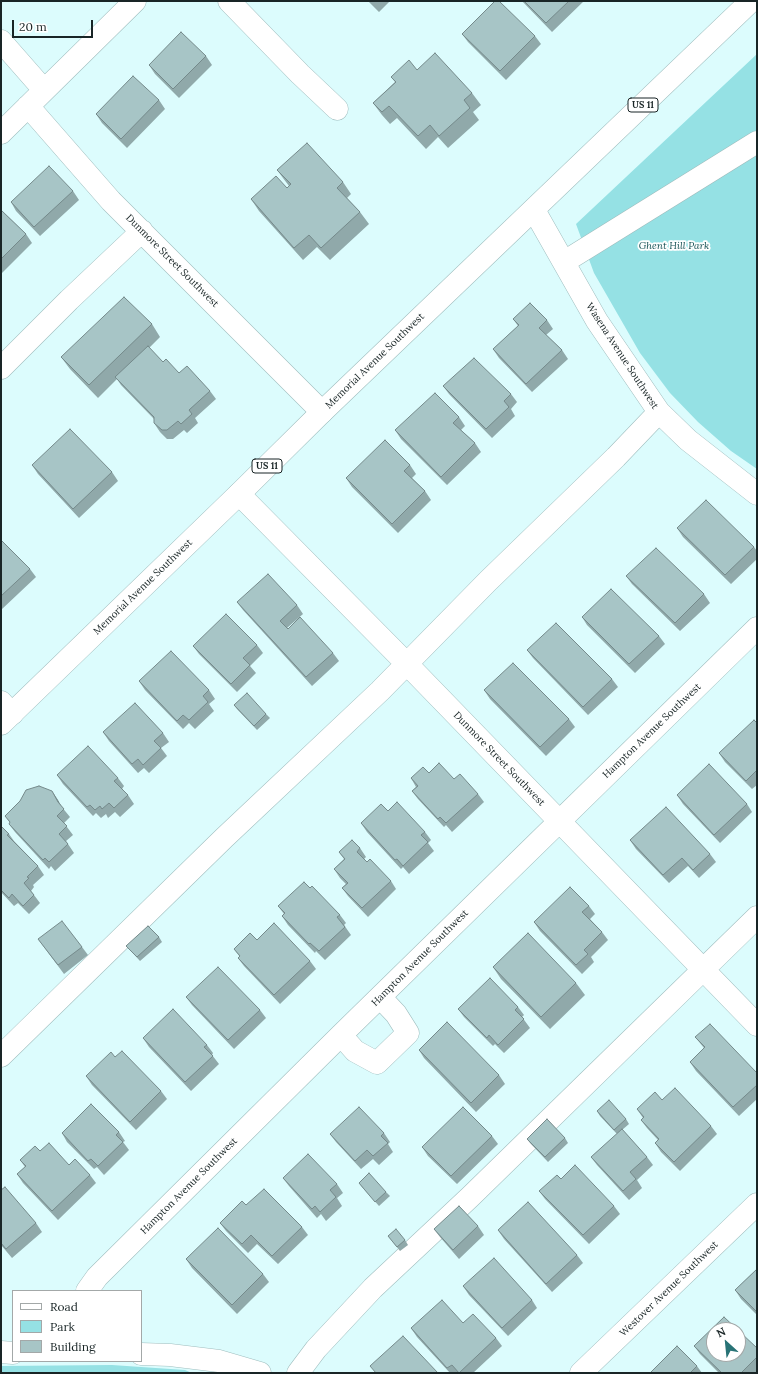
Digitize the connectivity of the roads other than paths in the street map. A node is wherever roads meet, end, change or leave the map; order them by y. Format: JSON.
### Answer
{"nodes":[{"id":1,"x":135,"y":1,"type":"edge"},
{"id":2,"x":229,"y":1,"type":"edge"},
{"id":3,"x":751,"y":1,"type":"edge"},
{"id":4,"x":1,"y":41,"type":"edge"},
{"id":5,"x":44,"y":90,"type":"junction"},
{"id":6,"x":28,"y":106,"type":"junction"},
{"id":7,"x":337,"y":109,"type":"dead end"},
{"id":8,"x":1,"y":132,"type":"edge"},
{"id":9,"x":757,"y":142,"type":"edge"},
{"id":10,"x":534,"y":210,"type":"junction"},
{"id":11,"x":142,"y":231,"type":"junction"},
{"id":12,"x":564,"y":262,"type":"junction"},
{"id":13,"x":1,"y":368,"type":"edge"},
{"id":14,"x":322,"y":412,"type":"junction"},
{"id":15,"x":659,"y":412,"type":"junction"},
{"id":16,"x":239,"y":494,"type":"junction"},
{"id":17,"x":757,"y":494,"type":"edge"},
{"id":18,"x":757,"y":628,"type":"edge"},
{"id":19,"x":407,"y":664,"type":"junction"},
{"id":20,"x":5,"y":713,"type":"edge"},
{"id":21,"x":560,"y":822,"type":"junction"},
{"id":22,"x":757,"y":916,"type":"edge"},
{"id":23,"x":703,"y":969,"type":"junction"},
{"id":24,"x":380,"y":997,"type":"junction"},
{"id":25,"x":757,"y":1025,"type":"edge"},
{"id":26,"x":341,"y":1035,"type":"junction"},
{"id":27,"x":1,"y":1056,"type":"edge"},
{"id":28,"x":757,"y":1204,"type":"edge"},
{"id":29,"x":88,"y":1290,"type":"edge"},
{"id":30,"x":1,"y":1352,"type":"edge"},
{"id":31,"x":12,"y":1352,"type":"edge"},
{"id":32,"x":142,"y":1354,"type":"edge"},
{"id":33,"x":260,"y":1373,"type":"edge"},
{"id":34,"x":298,"y":1373,"type":"edge"},
{"id":35,"x":582,"y":1373,"type":"edge"}],
"edges":[{"from":1,"to":5,"type":"street"},
{"from":2,"to":7,"type":"street"},
{"from":3,"to":10,"type":"street","name":"Memorial Avenue Southwest","number":"US 11"},
{"from":4,"to":5,"type":"street"},
{"from":5,"to":6,"type":"street"},
{"from":6,"to":8,"type":"street"},
{"from":6,"to":11,"type":"street","name":"Dunmore Street Southwest"},
{"from":9,"to":12,"type":"street"},
{"from":10,"to":12,"type":"street","name":"Wasena Avenue Southwest"},
{"from":10,"to":14,"type":"street","name":"Memorial Avenue Southwest","number":"US 11"},
{"from":11,"to":13,"type":"street"},
{"from":11,"to":14,"type":"street","name":"Dunmore Street Southwest"},
{"from":12,"to":15,"type":"street","name":"Wasena Avenue Southwest"},
{"from":14,"to":16,"type":"street","name":"Memorial Avenue Southwest","number":"US 11"},
{"from":15,"to":17,"type":"street","name":"Wasena Avenue Southwest"},
{"from":15,"to":19,"type":"street"},
{"from":16,"to":19,"type":"street","name":"Dunmore Street Southwest"},
{"from":16,"to":20,"type":"street","name":"Memorial Avenue Southwest","number":"US 11"},
{"from":18,"to":21,"type":"street","name":"Hampton Avenue Southwest"},
{"from":19,"to":21,"type":"street","name":"Dunmore Street Southwest"},
{"from":19,"to":27,"type":"street"},
{"from":21,"to":23,"type":"street","name":"Dunmore Street Southwest"},
{"from":21,"to":24,"type":"street","name":"Hampton Avenue Southwest"},
{"from":22,"to":23,"type":"street"},
{"from":23,"to":25,"type":"street","name":"Dunmore Street Southwest"},
{"from":23,"to":34,"type":"street"},
{"from":24,"to":26,"type":"street","name":"Hampton Avenue Southwest"},
{"from":24,"to":26,"type":"street"},
{"from":26,"to":29,"type":"street","name":"Hampton Avenue Southwest"},
{"from":28,"to":35,"type":"street","name":"Westover Avenue Southwest"},
{"from":30,"to":31,"type":"street"},
{"from":32,"to":33,"type":"street"}]}
